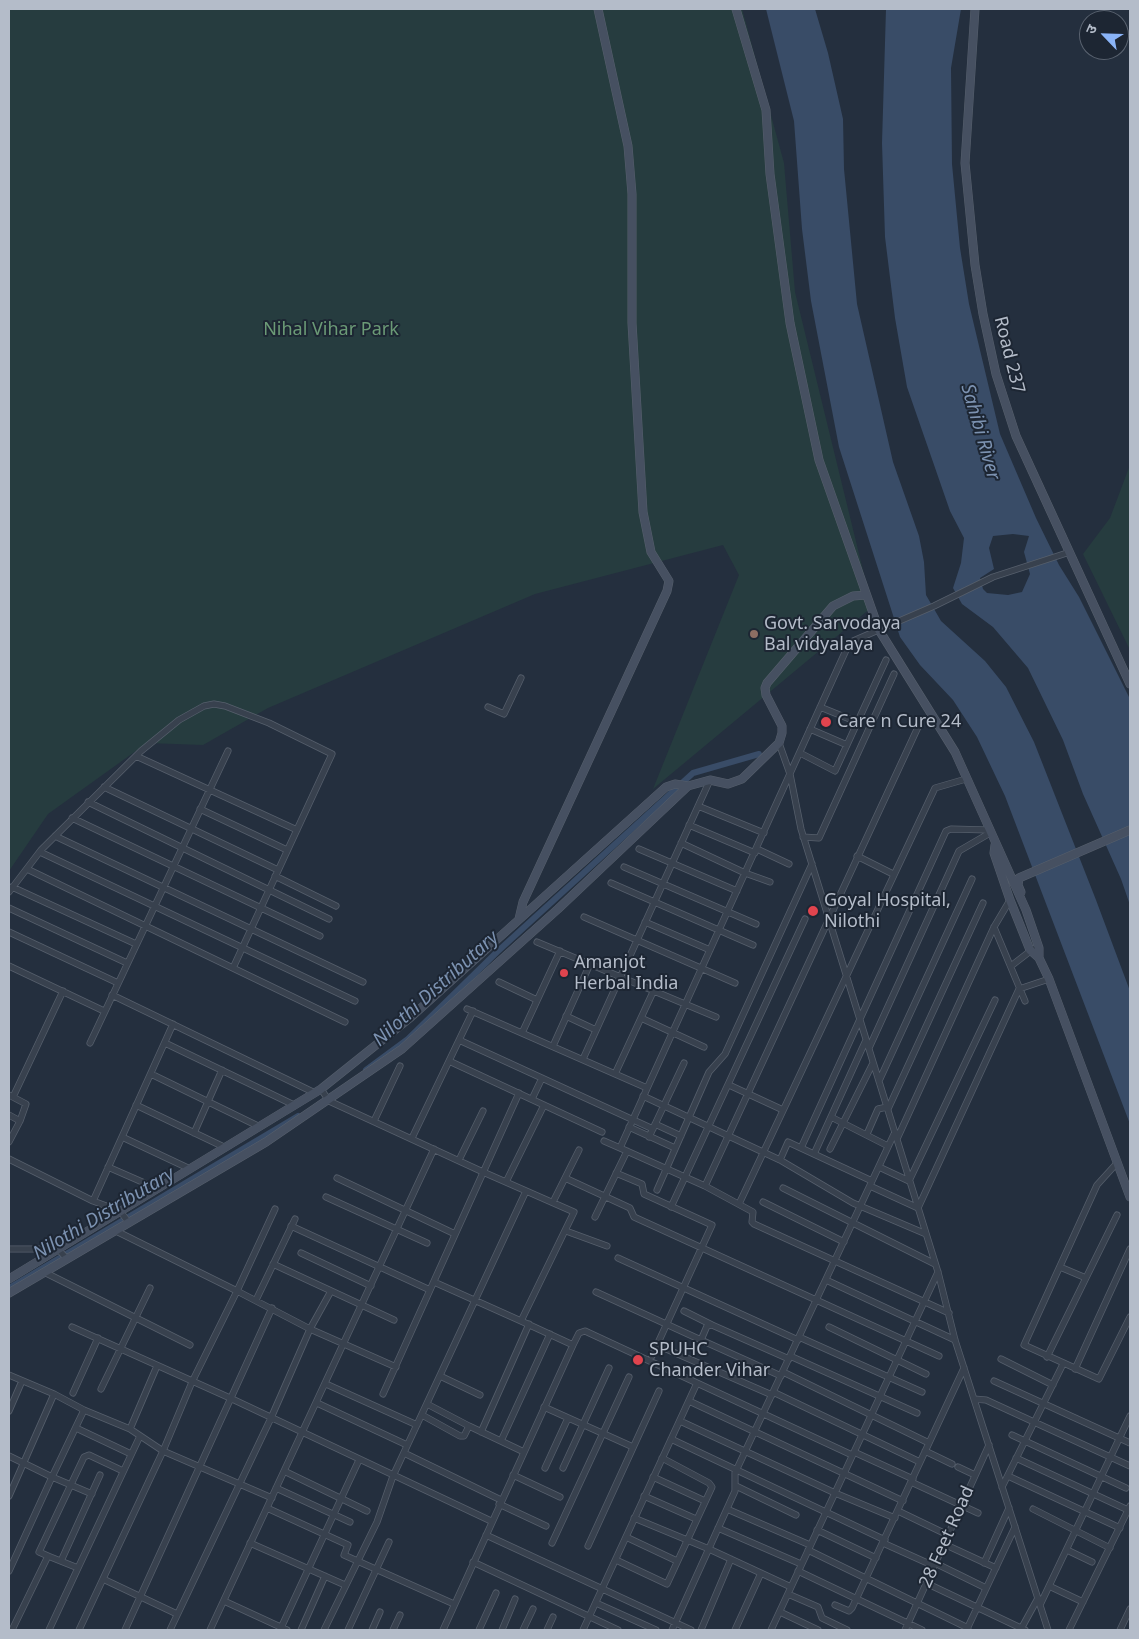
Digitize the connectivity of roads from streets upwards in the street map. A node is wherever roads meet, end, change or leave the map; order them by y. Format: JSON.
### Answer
{"nodes":[{"id":1,"x":598,"y":9,"type":"edge"},
{"id":2,"x":736,"y":9,"type":"edge"},
{"id":3,"x":974,"y":9,"type":"edge"},
{"id":4,"x":1070,"y":552,"type":"junction"},
{"id":5,"x":866,"y":595,"type":"junction"},
{"id":6,"x":879,"y":630,"type":"junction"},
{"id":7,"x":886,"y":660,"type":"dead end"},
{"id":8,"x":894,"y":674,"type":"dead end"},
{"id":9,"x":521,"y":678,"type":"dead end"},
{"id":10,"x":1130,"y":684,"type":"edge"},
{"id":11,"x":488,"y":707,"type":"dead end"},
{"id":12,"x":820,"y":707,"type":"junction"},
{"id":13,"x":857,"y":722,"type":"junction"},
{"id":14,"x":919,"y":725,"type":"dead end"},
{"id":15,"x":810,"y":730,"type":"junction"},
{"id":16,"x":779,"y":743,"type":"junction"},
{"id":17,"x":847,"y":745,"type":"junction"},
{"id":18,"x":228,"y":751,"type":"dead end"},
{"id":19,"x":800,"y":753,"type":"junction"},
{"id":20,"x":136,"y":756,"type":"junction"},
{"id":21,"x":790,"y":774,"type":"junction"},
{"id":22,"x":966,"y":779,"type":"junction"},
{"id":23,"x":710,"y":780,"type":"junction"},
{"id":24,"x":682,"y":785,"type":"junction"},
{"id":25,"x":104,"y":787,"type":"junction"},
{"id":26,"x":209,"y":790,"type":"junction"},
{"id":27,"x":88,"y":802,"type":"junction"},
{"id":28,"x":698,"y":806,"type":"junction"},
{"id":29,"x":200,"y":809,"type":"junction"},
{"id":30,"x":72,"y":818,"type":"junction"},
{"id":31,"x":689,"y":824,"type":"junction"},
{"id":32,"x":1130,"y":825,"type":"edge"},
{"id":33,"x":191,"y":828,"type":"junction"},
{"id":34,"x":297,"y":830,"type":"junction"},
{"id":35,"x":1130,"y":830,"type":"edge"},
{"id":36,"x":764,"y":832,"type":"junction"},
{"id":37,"x":989,"y":832,"type":"junction"},
{"id":38,"x":55,"y":836,"type":"junction"},
{"id":39,"x":803,"y":837,"type":"junction"},
{"id":40,"x":681,"y":843,"type":"junction"},
{"id":41,"x":1098,"y":843,"type":"junction"},
{"id":42,"x":182,"y":846,"type":"junction"},
{"id":43,"x":639,"y":849,"type":"dead end"},
{"id":44,"x":287,"y":850,"type":"junction"},
{"id":45,"x":756,"y":851,"type":"junction"},
{"id":46,"x":40,"y":852,"type":"junction"},
{"id":47,"x":857,"y":856,"type":"junction"},
{"id":48,"x":672,"y":862,"type":"junction"},
{"id":49,"x":789,"y":864,"type":"dead end"},
{"id":50,"x":812,"y":864,"type":"junction"},
{"id":51,"x":624,"y":867,"type":"dead end"},
{"id":52,"x":172,"y":868,"type":"junction"},
{"id":53,"x":27,"y":869,"type":"junction"},
{"id":54,"x":277,"y":873,"type":"junction"},
{"id":55,"x":745,"y":873,"type":"junction"},
{"id":56,"x":893,"y":874,"type":"junction"},
{"id":57,"x":972,"y":879,"type":"dead end"},
{"id":58,"x":1013,"y":880,"type":"junction"},
{"id":59,"x":663,"y":882,"type":"junction"},
{"id":60,"x":770,"y":882,"type":"dead end"},
{"id":61,"x":611,"y":883,"type":"dead end"},
{"id":62,"x":163,"y":887,"type":"junction"},
{"id":63,"x":11,"y":890,"type":"edge"},
{"id":64,"x":269,"y":890,"type":"junction"},
{"id":65,"x":737,"y":891,"type":"junction"},
{"id":66,"x":1010,"y":900,"type":"junction"},
{"id":67,"x":654,"y":902,"type":"junction"},
{"id":68,"x":983,"y":903,"type":"dead end"},
{"id":69,"x":336,"y":906,"type":"dead end"},
{"id":70,"x":154,"y":907,"type":"junction"},
{"id":71,"x":9,"y":908,"type":"edge"},
{"id":72,"x":260,"y":909,"type":"junction"},
{"id":73,"x":728,"y":912,"type":"junction"},
{"id":74,"x":584,"y":917,"type":"dead end"},
{"id":75,"x":330,"y":918,"type":"dead end"},
{"id":76,"x":828,"y":918,"type":"junction"},
{"id":77,"x":519,"y":919,"type":"junction"},
{"id":78,"x":805,"y":919,"type":"dead end"},
{"id":79,"x":645,"y":922,"type":"junction"},
{"id":80,"x":756,"y":924,"type":"dead end"},
{"id":81,"x":145,"y":925,"type":"junction"},
{"id":82,"x":994,"y":927,"type":"junction"},
{"id":83,"x":251,"y":929,"type":"junction"},
{"id":84,"x":719,"y":930,"type":"junction"},
{"id":85,"x":9,"y":932,"type":"edge"},
{"id":86,"x":320,"y":936,"type":"dead end"},
{"id":87,"x":637,"y":940,"type":"junction"},
{"id":88,"x":537,"y":942,"type":"dead end"},
{"id":89,"x":136,"y":944,"type":"junction"},
{"id":90,"x":753,"y":945,"type":"dead end"},
{"id":91,"x":1039,"y":946,"type":"junction"},
{"id":92,"x":242,"y":948,"type":"junction"},
{"id":93,"x":710,"y":950,"type":"junction"},
{"id":94,"x":1030,"y":950,"type":"junction"},
{"id":95,"x":560,"y":951,"type":"junction"},
{"id":96,"x":1039,"y":958,"type":"junction"},
{"id":97,"x":127,"y":963,"type":"junction"},
{"id":98,"x":590,"y":964,"type":"junction"},
{"id":99,"x":9,"y":966,"type":"edge"},
{"id":100,"x":1011,"y":966,"type":"junction"},
{"id":101,"x":233,"y":968,"type":"junction"},
{"id":102,"x":702,"y":969,"type":"junction"},
{"id":103,"x":846,"y":974,"type":"junction"},
{"id":104,"x":620,"y":977,"type":"junction"},
{"id":105,"x":1049,"y":979,"type":"junction"},
{"id":106,"x":363,"y":982,"type":"dead end"},
{"id":107,"x":499,"y":982,"type":"dead end"},
{"id":108,"x":118,"y":983,"type":"junction"},
{"id":109,"x":735,"y":983,"type":"dead end"},
{"id":110,"x":1019,"y":989,"type":"junction"},
{"id":111,"x":63,"y":991,"type":"junction"},
{"id":112,"x":653,"y":992,"type":"junction"},
{"id":113,"x":112,"y":995,"type":"junction"},
{"id":114,"x":537,"y":1000,"type":"junction"},
{"id":115,"x":995,"y":1000,"type":"dead end"},
{"id":116,"x":355,"y":1001,"type":"dead end"},
{"id":117,"x":1025,"y":1002,"type":"dead end"},
{"id":118,"x":686,"y":1005,"type":"junction"},
{"id":119,"x":104,"y":1011,"type":"junction"},
{"id":120,"x":566,"y":1016,"type":"junction"},
{"id":121,"x":716,"y":1017,"type":"dead end"},
{"id":122,"x":641,"y":1018,"type":"junction"},
{"id":123,"x":860,"y":1019,"type":"junction"},
{"id":124,"x":346,"y":1022,"type":"dead end"},
{"id":125,"x":173,"y":1024,"type":"junction"},
{"id":126,"x":596,"y":1030,"type":"junction"},
{"id":127,"x":522,"y":1033,"type":"junction"},
{"id":128,"x":673,"y":1033,"type":"junction"},
{"id":129,"x":459,"y":1040,"type":"junction"},
{"id":130,"x":866,"y":1040,"type":"junction"},
{"id":131,"x":90,"y":1043,"type":"dead end"},
{"id":132,"x":165,"y":1043,"type":"junction"},
{"id":133,"x":552,"y":1046,"type":"junction"},
{"id":134,"x":704,"y":1047,"type":"dead end"},
{"id":135,"x":869,"y":1048,"type":"junction"},
{"id":136,"x":583,"y":1059,"type":"junction"},
{"id":137,"x":449,"y":1061,"type":"junction"},
{"id":138,"x":684,"y":1063,"type":"dead end"},
{"id":139,"x":873,"y":1063,"type":"junction"},
{"id":140,"x":400,"y":1066,"type":"dead end"},
{"id":141,"x":222,"y":1070,"type":"junction"},
{"id":142,"x":151,"y":1074,"type":"junction"},
{"id":143,"x":615,"y":1074,"type":"junction"},
{"id":144,"x":542,"y":1078,"type":"junction"},
{"id":145,"x":879,"y":1081,"type":"junction"},
{"id":146,"x":729,"y":1085,"type":"junction"},
{"id":147,"x":647,"y":1088,"type":"junction"},
{"id":148,"x":320,"y":1091,"type":"junction"},
{"id":149,"x":519,"y":1093,"type":"junction"},
{"id":150,"x":747,"y":1094,"type":"junction"},
{"id":151,"x":11,"y":1096,"type":"edge"},
{"id":152,"x":644,"y":1096,"type":"junction"},
{"id":153,"x":329,"y":1099,"type":"junction"},
{"id":154,"x":532,"y":1099,"type":"junction"},
{"id":155,"x":208,"y":1101,"type":"junction"},
{"id":156,"x":136,"y":1105,"type":"junction"},
{"id":157,"x":544,"y":1105,"type":"junction"},
{"id":158,"x":294,"y":1106,"type":"junction"},
{"id":159,"x":664,"y":1106,"type":"junction"},
{"id":160,"x":887,"y":1108,"type":"junction"},
{"id":161,"x":783,"y":1110,"type":"junction"},
{"id":162,"x":483,"y":1111,"type":"dead end"},
{"id":163,"x":9,"y":1115,"type":"edge"},
{"id":164,"x":831,"y":1116,"type":"junction"},
{"id":165,"x":689,"y":1118,"type":"junction"},
{"id":166,"x":632,"y":1120,"type":"junction"},
{"id":167,"x":20,"y":1121,"type":"junction"},
{"id":168,"x":374,"y":1121,"type":"junction"},
{"id":169,"x":843,"y":1122,"type":"junction"},
{"id":170,"x":258,"y":1126,"type":"junction"},
{"id":171,"x":629,"y":1127,"type":"junction"},
{"id":172,"x":654,"y":1127,"type":"junction"},
{"id":173,"x":709,"y":1127,"type":"junction"},
{"id":174,"x":602,"y":1132,"type":"dead end"},
{"id":175,"x":895,"y":1132,"type":"junction"},
{"id":176,"x":194,"y":1133,"type":"junction"},
{"id":177,"x":867,"y":1134,"type":"junction"},
{"id":178,"x":649,"y":1136,"type":"junction"},
{"id":179,"x":681,"y":1136,"type":"junction"},
{"id":180,"x":728,"y":1136,"type":"junction"},
{"id":181,"x":122,"y":1137,"type":"junction"},
{"id":182,"x":412,"y":1138,"type":"junction"},
{"id":183,"x":897,"y":1139,"type":"junction"},
{"id":184,"x":604,"y":1141,"type":"dead end"},
{"id":185,"x":9,"y":1142,"type":"edge"},
{"id":186,"x":888,"y":1146,"type":"junction"},
{"id":187,"x":224,"y":1147,"type":"junction"},
{"id":188,"x":620,"y":1148,"type":"junction"},
{"id":189,"x":675,"y":1148,"type":"junction"},
{"id":190,"x":801,"y":1148,"type":"junction"},
{"id":191,"x":434,"y":1149,"type":"junction"},
{"id":192,"x":830,"y":1149,"type":"dead end"},
{"id":193,"x":579,"y":1150,"type":"dead end"},
{"id":194,"x":627,"y":1151,"type":"junction"},
{"id":195,"x":763,"y":1152,"type":"junction"},
{"id":196,"x":814,"y":1154,"type":"junction"},
{"id":197,"x":9,"y":1159,"type":"edge"},
{"id":198,"x":459,"y":1160,"type":"junction"},
{"id":199,"x":780,"y":1160,"type":"junction"},
{"id":200,"x":1117,"y":1163,"type":"junction"},
{"id":201,"x":108,"y":1166,"type":"junction"},
{"id":202,"x":879,"y":1167,"type":"junction"},
{"id":203,"x":188,"y":1168,"type":"junction"},
{"id":204,"x":666,"y":1168,"type":"junction"},
{"id":205,"x":483,"y":1172,"type":"junction"},
{"id":206,"x":616,"y":1173,"type":"junction"},
{"id":207,"x":686,"y":1177,"type":"junction"},
{"id":208,"x":337,"y":1178,"type":"dead end"},
{"id":209,"x":565,"y":1178,"type":"junction"},
{"id":210,"x":909,"y":1181,"type":"junction"},
{"id":211,"x":506,"y":1182,"type":"junction"},
{"id":212,"x":871,"y":1183,"type":"junction"},
{"id":213,"x":705,"y":1186,"type":"junction"},
{"id":214,"x":156,"y":1188,"type":"junction"},
{"id":215,"x":783,"y":1188,"type":"dead end"},
{"id":216,"x":656,"y":1190,"type":"dead end"},
{"id":217,"x":526,"y":1191,"type":"junction"},
{"id":218,"x":604,"y":1196,"type":"junction"},
{"id":219,"x":326,"y":1197,"type":"dead end"},
{"id":220,"x":1130,"y":1197,"type":"edge"},
{"id":221,"x":93,"y":1201,"type":"junction"},
{"id":222,"x":553,"y":1202,"type":"junction"},
{"id":223,"x":763,"y":1202,"type":"dead end"},
{"id":224,"x":739,"y":1204,"type":"junction"},
{"id":225,"x":861,"y":1205,"type":"junction"},
{"id":226,"x":671,"y":1207,"type":"junction"},
{"id":227,"x":918,"y":1208,"type":"junction"},
{"id":228,"x":275,"y":1209,"type":"dead end"},
{"id":229,"x":406,"y":1211,"type":"junction"},
{"id":230,"x":1117,"y":1215,"type":"dead end"},
{"id":231,"x":125,"y":1217,"type":"junction"},
{"id":232,"x":595,"y":1217,"type":"dead end"},
{"id":233,"x":295,"y":1219,"type":"dead end"},
{"id":234,"x":852,"y":1223,"type":"junction"},
{"id":235,"x":292,"y":1226,"type":"junction"},
{"id":236,"x":398,"y":1229,"type":"junction"},
{"id":237,"x":116,"y":1231,"type":"junction"},
{"id":238,"x":566,"y":1231,"type":"junction"},
{"id":239,"x":455,"y":1234,"type":"junction"},
{"id":240,"x":926,"y":1234,"type":"junction"},
{"id":241,"x":844,"y":1242,"type":"junction"},
{"id":242,"x":427,"y":1243,"type":"dead end"},
{"id":243,"x":607,"y":1246,"type":"dead end"},
{"id":244,"x":9,"y":1249,"type":"edge"},
{"id":245,"x":701,"y":1249,"type":"junction"},
{"id":246,"x":1130,"y":1249,"type":"edge"},
{"id":247,"x":59,"y":1250,"type":"junction"},
{"id":248,"x":301,"y":1253,"type":"dead end"},
{"id":249,"x":66,"y":1258,"type":"junction"},
{"id":250,"x":618,"y":1258,"type":"dead end"},
{"id":251,"x":835,"y":1261,"type":"junction"},
{"id":252,"x":273,"y":1264,"type":"junction"},
{"id":253,"x":935,"y":1264,"type":"junction"},
{"id":254,"x":1060,"y":1266,"type":"junction"},
{"id":255,"x":380,"y":1267,"type":"junction"},
{"id":256,"x":44,"y":1272,"type":"junction"},
{"id":257,"x":938,"y":1272,"type":"junction"},
{"id":258,"x":1086,"y":1278,"type":"junction"},
{"id":259,"x":9,"y":1279,"type":"edge"},
{"id":260,"x":826,"y":1280,"type":"junction"},
{"id":261,"x":434,"y":1282,"type":"junction"},
{"id":262,"x":371,"y":1286,"type":"junction"},
{"id":263,"x":684,"y":1286,"type":"junction"},
{"id":264,"x":150,"y":1288,"type":"dead end"},
{"id":265,"x":430,"y":1290,"type":"junction"},
{"id":266,"x":237,"y":1291,"type":"junction"},
{"id":267,"x":331,"y":1291,"type":"junction"},
{"id":268,"x":596,"y":1292,"type":"dead end"},
{"id":269,"x":9,"y":1293,"type":"edge"},
{"id":270,"x":817,"y":1299,"type":"junction"},
{"id":271,"x":256,"y":1300,"type":"junction"},
{"id":272,"x":476,"y":1300,"type":"junction"},
{"id":273,"x":924,"y":1302,"type":"junction"},
{"id":274,"x":362,"y":1305,"type":"junction"},
{"id":275,"x":272,"y":1308,"type":"junction"},
{"id":276,"x":684,"y":1311,"type":"dead end"},
{"id":277,"x":949,"y":1313,"type":"junction"},
{"id":278,"x":1130,"y":1317,"type":"edge"},
{"id":279,"x":135,"y":1318,"type":"junction"},
{"id":280,"x":394,"y":1320,"type":"dead end"},
{"id":281,"x":915,"y":1320,"type":"junction"},
{"id":282,"x":522,"y":1321,"type":"junction"},
{"id":283,"x":529,"y":1324,"type":"junction"},
{"id":284,"x":712,"y":1324,"type":"junction"},
{"id":285,"x":666,"y":1325,"type":"junction"},
{"id":286,"x":72,"y":1327,"type":"dead end"},
{"id":287,"x":829,"y":1327,"type":"dead end"},
{"id":288,"x":310,"y":1328,"type":"junction"},
{"id":289,"x":550,"y":1334,"type":"junction"},
{"id":290,"x":98,"y":1338,"type":"junction"},
{"id":291,"x":798,"y":1338,"type":"junction"},
{"id":292,"x":701,"y":1340,"type":"junction"},
{"id":293,"x":906,"y":1340,"type":"junction"},
{"id":294,"x":955,"y":1340,"type":"junction"},
{"id":295,"x":344,"y":1344,"type":"junction"},
{"id":296,"x":190,"y":1345,"type":"dead end"},
{"id":297,"x":573,"y":1345,"type":"junction"},
{"id":298,"x":657,"y":1345,"type":"junction"},
{"id":299,"x":120,"y":1348,"type":"junction"},
{"id":300,"x":652,"y":1356,"type":"dead end"},
{"id":301,"x":939,"y":1356,"type":"dead end"},
{"id":302,"x":790,"y":1357,"type":"junction"},
{"id":303,"x":1047,"y":1357,"type":"junction"},
{"id":304,"x":897,"y":1359,"type":"junction"},
{"id":305,"x":1001,"y":1359,"type":"dead end"},
{"id":306,"x":1063,"y":1364,"type":"junction"},
{"id":307,"x":157,"y":1366,"type":"junction"},
{"id":308,"x":396,"y":1367,"type":"junction"},
{"id":309,"x":609,"y":1368,"type":"dead end"},
{"id":310,"x":964,"y":1368,"type":"junction"},
{"id":311,"x":1075,"y":1369,"type":"junction"},
{"id":312,"x":782,"y":1374,"type":"junction"},
{"id":313,"x":926,"y":1374,"type":"dead end"},
{"id":314,"x":9,"y":1375,"type":"edge"},
{"id":315,"x":440,"y":1376,"type":"junction"},
{"id":316,"x":629,"y":1377,"type":"dead end"},
{"id":317,"x":889,"y":1377,"type":"junction"},
{"id":318,"x":22,"y":1381,"type":"junction"},
{"id":319,"x":192,"y":1382,"type":"junction"},
{"id":320,"x":697,"y":1382,"type":"junction"},
{"id":321,"x":994,"y":1382,"type":"dead end"},
{"id":322,"x":326,"y":1384,"type":"junction"},
{"id":323,"x":1053,"y":1385,"type":"junction"},
{"id":324,"x":101,"y":1389,"type":"dead end"},
{"id":325,"x":659,"y":1391,"type":"dead end"},
{"id":326,"x":922,"y":1392,"type":"dead end"},
{"id":327,"x":74,"y":1393,"type":"dead end"},
{"id":328,"x":54,"y":1394,"type":"junction"},
{"id":329,"x":383,"y":1394,"type":"dead end"},
{"id":330,"x":772,"y":1394,"type":"junction"},
{"id":331,"x":480,"y":1396,"type":"dead end"},
{"id":332,"x":880,"y":1396,"type":"junction"},
{"id":333,"x":230,"y":1398,"type":"junction"},
{"id":334,"x":974,"y":1399,"type":"junction"},
{"id":335,"x":689,"y":1401,"type":"junction"},
{"id":336,"x":317,"y":1403,"type":"junction"},
{"id":337,"x":427,"y":1404,"type":"junction"},
{"id":338,"x":1044,"y":1404,"type":"junction"},
{"id":339,"x":544,"y":1407,"type":"junction"},
{"id":340,"x":84,"y":1410,"type":"junction"},
{"id":341,"x":9,"y":1411,"type":"edge"},
{"id":342,"x":762,"y":1413,"type":"junction"},
{"id":343,"x":917,"y":1413,"type":"dead end"},
{"id":344,"x":422,"y":1415,"type":"junction"},
{"id":345,"x":871,"y":1415,"type":"junction"},
{"id":346,"x":1130,"y":1416,"type":"edge"},
{"id":347,"x":271,"y":1418,"type":"junction"},
{"id":348,"x":568,"y":1418,"type":"junction"},
{"id":349,"x":680,"y":1421,"type":"junction"},
{"id":350,"x":1034,"y":1422,"type":"junction"},
{"id":351,"x":582,"y":1424,"type":"junction"},
{"id":352,"x":417,"y":1426,"type":"junction"},
{"id":353,"x":468,"y":1426,"type":"junction"},
{"id":354,"x":76,"y":1428,"type":"junction"},
{"id":355,"x":130,"y":1429,"type":"junction"},
{"id":356,"x":480,"y":1432,"type":"junction"},
{"id":357,"x":755,"y":1432,"type":"junction"},
{"id":358,"x":303,"y":1433,"type":"junction"},
{"id":359,"x":603,"y":1434,"type":"junction"},
{"id":360,"x":862,"y":1435,"type":"junction"},
{"id":361,"x":1012,"y":1435,"type":"dead end"},
{"id":362,"x":140,"y":1436,"type":"junction"},
{"id":363,"x":1120,"y":1438,"type":"junction"},
{"id":364,"x":671,"y":1439,"type":"junction"},
{"id":365,"x":501,"y":1441,"type":"junction"},
{"id":366,"x":1026,"y":1441,"type":"junction"},
{"id":367,"x":929,"y":1443,"type":"junction"},
{"id":368,"x":1130,"y":1443,"type":"edge"},
{"id":369,"x":407,"y":1445,"type":"junction"},
{"id":370,"x":989,"y":1445,"type":"junction"},
{"id":371,"x":633,"y":1447,"type":"junction"},
{"id":372,"x":163,"y":1451,"type":"junction"},
{"id":373,"x":745,"y":1451,"type":"junction"},
{"id":374,"x":926,"y":1451,"type":"junction"},
{"id":375,"x":524,"y":1452,"type":"junction"},
{"id":376,"x":404,"y":1453,"type":"junction"},
{"id":377,"x":853,"y":1453,"type":"junction"},
{"id":378,"x":132,"y":1454,"type":"junction"},
{"id":379,"x":9,"y":1456,"type":"edge"},
{"id":380,"x":1111,"y":1457,"type":"junction"},
{"id":381,"x":662,"y":1458,"type":"junction"},
{"id":382,"x":1016,"y":1458,"type":"junction"},
{"id":383,"x":359,"y":1460,"type":"junction"},
{"id":384,"x":920,"y":1462,"type":"junction"},
{"id":385,"x":24,"y":1463,"type":"junction"},
{"id":386,"x":202,"y":1466,"type":"junction"},
{"id":387,"x":1130,"y":1466,"type":"edge"},
{"id":388,"x":545,"y":1468,"type":"dead end"},
{"id":389,"x":562,"y":1468,"type":"dead end"},
{"id":390,"x":737,"y":1470,"type":"junction"},
{"id":391,"x":124,"y":1471,"type":"junction"},
{"id":392,"x":284,"y":1471,"type":"junction"},
{"id":393,"x":844,"y":1474,"type":"junction"},
{"id":394,"x":100,"y":1475,"type":"dead end"},
{"id":395,"x":512,"y":1475,"type":"junction"},
{"id":396,"x":393,"y":1476,"type":"junction"},
{"id":397,"x":975,"y":1476,"type":"junction"},
{"id":398,"x":1008,"y":1476,"type":"junction"},
{"id":399,"x":1102,"y":1476,"type":"junction"},
{"id":400,"x":52,"y":1477,"type":"junction"},
{"id":401,"x":653,"y":1478,"type":"junction"},
{"id":402,"x":912,"y":1480,"type":"junction"},
{"id":403,"x":239,"y":1484,"type":"junction"},
{"id":404,"x":72,"y":1486,"type":"junction"},
{"id":405,"x":736,"y":1486,"type":"junction"},
{"id":406,"x":1002,"y":1487,"type":"junction"},
{"id":407,"x":276,"y":1488,"type":"junction"},
{"id":408,"x":1126,"y":1488,"type":"dead end"},
{"id":409,"x":834,"y":1493,"type":"junction"},
{"id":410,"x":1094,"y":1493,"type":"junction"},
{"id":411,"x":92,"y":1494,"type":"junction"},
{"id":412,"x":9,"y":1496,"type":"edge"},
{"id":413,"x":644,"y":1496,"type":"junction"},
{"id":414,"x":272,"y":1498,"type":"junction"},
{"id":415,"x":560,"y":1498,"type":"dead end"},
{"id":416,"x":340,"y":1500,"type":"junction"},
{"id":417,"x":705,"y":1501,"type":"junction"},
{"id":418,"x":903,"y":1501,"type":"junction"},
{"id":419,"x":500,"y":1502,"type":"junction"},
{"id":420,"x":961,"y":1505,"type":"junction"},
{"id":421,"x":267,"y":1508,"type":"junction"},
{"id":422,"x":1009,"y":1508,"type":"junction"},
{"id":423,"x":1129,"y":1508,"type":"edge"},
{"id":424,"x":727,"y":1509,"type":"junction"},
{"id":425,"x":1033,"y":1509,"type":"dead end"},
{"id":426,"x":367,"y":1511,"type":"dead end"},
{"id":427,"x":826,"y":1512,"type":"junction"},
{"id":428,"x":1085,"y":1512,"type":"junction"},
{"id":429,"x":978,"y":1513,"type":"dead end"},
{"id":430,"x":333,"y":1514,"type":"junction"},
{"id":431,"x":796,"y":1515,"type":"dead end"},
{"id":432,"x":896,"y":1515,"type":"junction"},
{"id":433,"x":634,"y":1518,"type":"junction"},
{"id":434,"x":696,"y":1519,"type":"junction"},
{"id":435,"x":350,"y":1522,"type":"dead end"},
{"id":436,"x":491,"y":1522,"type":"junction"},
{"id":437,"x":546,"y":1526,"type":"dead end"},
{"id":438,"x":1015,"y":1527,"type":"junction"},
{"id":439,"x":718,"y":1528,"type":"junction"},
{"id":440,"x":1120,"y":1528,"type":"junction"},
{"id":441,"x":817,"y":1530,"type":"junction"},
{"id":442,"x":1076,"y":1531,"type":"junction"},
{"id":443,"x":948,"y":1534,"type":"junction"},
{"id":444,"x":324,"y":1535,"type":"junction"},
{"id":445,"x":486,"y":1535,"type":"junction"},
{"id":446,"x":626,"y":1538,"type":"junction"},
{"id":447,"x":687,"y":1539,"type":"junction"},
{"id":448,"x":884,"y":1541,"type":"junction"},
{"id":449,"x":389,"y":1542,"type":"dead end"},
{"id":450,"x":250,"y":1543,"type":"junction"},
{"id":451,"x":552,"y":1543,"type":"dead end"},
{"id":452,"x":944,"y":1544,"type":"junction"},
{"id":453,"x":588,"y":1546,"type":"dead end"},
{"id":454,"x":809,"y":1548,"type":"junction"},
{"id":455,"x":1110,"y":1548,"type":"junction"},
{"id":456,"x":709,"y":1549,"type":"junction"},
{"id":457,"x":1067,"y":1550,"type":"junction"},
{"id":458,"x":48,"y":1556,"type":"junction"},
{"id":459,"x":876,"y":1558,"type":"junction"},
{"id":460,"x":731,"y":1559,"type":"junction"},
{"id":461,"x":616,"y":1560,"type":"junction"},
{"id":462,"x":677,"y":1560,"type":"junction"},
{"id":463,"x":61,"y":1561,"type":"junction"},
{"id":464,"x":357,"y":1561,"type":"junction"},
{"id":465,"x":473,"y":1562,"type":"junction"},
{"id":466,"x":1092,"y":1562,"type":"dead end"},
{"id":467,"x":984,"y":1563,"type":"junction"},
{"id":468,"x":801,"y":1564,"type":"junction"},
{"id":469,"x":934,"y":1565,"type":"junction"},
{"id":470,"x":78,"y":1568,"type":"junction"},
{"id":471,"x":996,"y":1568,"type":"junction"},
{"id":472,"x":308,"y":1569,"type":"junction"},
{"id":473,"x":376,"y":1570,"type":"junction"},
{"id":474,"x":9,"y":1571,"type":"edge"},
{"id":475,"x":798,"y":1571,"type":"junction"},
{"id":476,"x":761,"y":1573,"type":"junction"},
{"id":477,"x":325,"y":1576,"type":"junction"},
{"id":478,"x":866,"y":1577,"type":"junction"},
{"id":479,"x":103,"y":1579,"type":"junction"},
{"id":480,"x":926,"y":1583,"type":"junction"},
{"id":481,"x":345,"y":1586,"type":"junction"},
{"id":482,"x":1049,"y":1586,"type":"junction"},
{"id":483,"x":791,"y":1587,"type":"junction"},
{"id":484,"x":986,"y":1588,"type":"junction"},
{"id":485,"x":602,"y":1589,"type":"junction"},
{"id":486,"x":496,"y":1593,"type":"dead end"},
{"id":487,"x":788,"y":1594,"type":"junction"},
{"id":488,"x":141,"y":1596,"type":"junction"},
{"id":489,"x":857,"y":1598,"type":"junction"},
{"id":490,"x":1038,"y":1598,"type":"junction"},
{"id":491,"x":515,"y":1599,"type":"dead end"},
{"id":492,"x":224,"y":1601,"type":"junction"},
{"id":493,"x":917,"y":1602,"type":"junction"},
{"id":494,"x":1083,"y":1602,"type":"junction"},
{"id":495,"x":596,"y":1603,"type":"junction"},
{"id":496,"x":454,"y":1604,"type":"junction"},
{"id":497,"x":835,"y":1605,"type":"dead end"},
{"id":498,"x":1040,"y":1605,"type":"junction"},
{"id":499,"x":978,"y":1607,"type":"junction"},
{"id":500,"x":533,"y":1609,"type":"dead end"},
{"id":501,"x":1130,"y":1609,"type":"edge"},
{"id":502,"x":380,"y":1612,"type":"dead end"},
{"id":503,"x":780,"y":1612,"type":"junction"},
{"id":504,"x":177,"y":1614,"type":"junction"},
{"id":505,"x":400,"y":1615,"type":"dead end"},
{"id":506,"x":552,"y":1617,"type":"dead end"},
{"id":507,"x":589,"y":1617,"type":"junction"},
{"id":508,"x":1128,"y":1622,"type":"edge"},
{"id":509,"x":676,"y":1624,"type":"junction"},
{"id":510,"x":908,"y":1624,"type":"junction"},
{"id":511,"x":606,"y":1628,"type":"edge"},
{"id":512,"x":283,"y":1629,"type":"edge"},
{"id":513,"x":774,"y":1629,"type":"edge"},
{"id":514,"x":968,"y":1629,"type":"edge"},
{"id":515,"x":1023,"y":1629,"type":"edge"},
{"id":516,"x":12,"y":1630,"type":"edge"},
{"id":517,"x":49,"y":1630,"type":"edge"},
{"id":518,"x":78,"y":1630,"type":"edge"},
{"id":519,"x":125,"y":1630,"type":"edge"},
{"id":520,"x":170,"y":1630,"type":"edge"},
{"id":521,"x":210,"y":1630,"type":"edge"},
{"id":522,"x":301,"y":1630,"type":"edge"},
{"id":523,"x":324,"y":1630,"type":"edge"},
{"id":524,"x":348,"y":1630,"type":"edge"},
{"id":525,"x":372,"y":1630,"type":"edge"},
{"id":526,"x":393,"y":1630,"type":"edge"},
{"id":527,"x":443,"y":1630,"type":"edge"},
{"id":528,"x":479,"y":1630,"type":"edge"},
{"id":529,"x":502,"y":1630,"type":"edge"},
{"id":530,"x":523,"y":1630,"type":"edge"},
{"id":531,"x":546,"y":1630,"type":"edge"},
{"id":532,"x":583,"y":1630,"type":"edge"},
{"id":533,"x":618,"y":1630,"type":"edge"},
{"id":534,"x":656,"y":1630,"type":"edge"},
{"id":535,"x":672,"y":1630,"type":"edge"},
{"id":536,"x":691,"y":1630,"type":"edge"},
{"id":537,"x":700,"y":1630,"type":"edge"},
{"id":538,"x":735,"y":1630,"type":"edge"},
{"id":539,"x":818,"y":1630,"type":"edge"},
{"id":540,"x":848,"y":1630,"type":"edge"},
{"id":541,"x":905,"y":1630,"type":"edge"},
{"id":542,"x":922,"y":1630,"type":"edge"},
{"id":543,"x":1048,"y":1630,"type":"edge"},
{"id":544,"x":1069,"y":1630,"type":"edge"},
{"id":545,"x":1120,"y":1630,"type":"edge"}],
"edges":[{"from":1,"to":77,"type":"street"},
{"from":2,"to":5,"type":"street"},
{"from":3,"to":4,"type":"street","name":"Road 237"},
{"from":4,"to":6,"type":"street"},
{"from":4,"to":10,"type":"street","name":"Road 237"},
{"from":5,"to":6,"type":"street"},
{"from":5,"to":16,"type":"street"},
{"from":6,"to":12,"type":"street"},
{"from":6,"to":22,"type":"street"},
{"from":7,"to":13,"type":"street"},
{"from":8,"to":39,"type":"street"},
{"from":9,"to":11,"type":"street"},
{"from":12,"to":13,"type":"street"},
{"from":12,"to":15,"type":"street"},
{"from":13,"to":17,"type":"street"},
{"from":14,"to":47,"type":"street"},
{"from":15,"to":17,"type":"street"},
{"from":15,"to":19,"type":"street"},
{"from":16,"to":21,"type":"street"},
{"from":16,"to":23,"type":"street"},
{"from":17,"to":19,"type":"street"},
{"from":18,"to":26,"type":"street"},
{"from":19,"to":21,"type":"street"},
{"from":20,"to":25,"type":"street"},
{"from":20,"to":26,"type":"street"},
{"from":20,"to":34,"type":"street"},
{"from":21,"to":36,"type":"street"},
{"from":21,"to":39,"type":"street"},
{"from":22,"to":37,"type":"street"},
{"from":22,"to":56,"type":"street"},
{"from":23,"to":24,"type":"street"},
{"from":23,"to":28,"type":"street"},
{"from":24,"to":77,"type":"street"},
{"from":24,"to":153,"type":"street"},
{"from":25,"to":27,"type":"street"},
{"from":25,"to":33,"type":"street"},
{"from":26,"to":29,"type":"street"},
{"from":26,"to":34,"type":"street"},
{"from":27,"to":30,"type":"street"},
{"from":27,"to":42,"type":"street"},
{"from":28,"to":31,"type":"street"},
{"from":28,"to":36,"type":"street"},
{"from":29,"to":33,"type":"street"},
{"from":29,"to":44,"type":"street"},
{"from":30,"to":38,"type":"street"},
{"from":30,"to":52,"type":"street"},
{"from":31,"to":40,"type":"street"},
{"from":31,"to":45,"type":"street"},
{"from":32,"to":41,"type":"street"},
{"from":33,"to":42,"type":"street"},
{"from":33,"to":54,"type":"street"},
{"from":34,"to":44,"type":"street"},
{"from":35,"to":41,"type":"street"},
{"from":36,"to":45,"type":"street"},
{"from":37,"to":58,"type":"street"},
{"from":37,"to":123,"type":"street"},
{"from":37,"to":135,"type":"street"},
{"from":38,"to":46,"type":"street"},
{"from":38,"to":62,"type":"street"},
{"from":39,"to":50,"type":"street"},
{"from":40,"to":48,"type":"street"},
{"from":40,"to":55,"type":"street"},
{"from":41,"to":58,"type":"street"},
{"from":42,"to":52,"type":"street"},
{"from":42,"to":64,"type":"street"},
{"from":43,"to":48,"type":"street"},
{"from":44,"to":54,"type":"street"},
{"from":45,"to":49,"type":"street"},
{"from":45,"to":55,"type":"street"},
{"from":46,"to":53,"type":"street"},
{"from":46,"to":70,"type":"street"},
{"from":47,"to":56,"type":"street"},
{"from":47,"to":76,"type":"street"},
{"from":48,"to":59,"type":"street"},
{"from":48,"to":65,"type":"street"},
{"from":50,"to":76,"type":"street"},
{"from":50,"to":165,"type":"street"},
{"from":51,"to":59,"type":"street"},
{"from":52,"to":62,"type":"street"},
{"from":52,"to":72,"type":"street"},
{"from":53,"to":63,"type":"street"},
{"from":53,"to":81,"type":"street"},
{"from":54,"to":64,"type":"street"},
{"from":54,"to":69,"type":"street"},
{"from":55,"to":60,"type":"street"},
{"from":55,"to":65,"type":"street"},
{"from":56,"to":103,"type":"street"},
{"from":57,"to":145,"type":"street"},
{"from":58,"to":66,"type":"street"},
{"from":58,"to":91,"type":"street"},
{"from":59,"to":67,"type":"street"},
{"from":59,"to":73,"type":"street"},
{"from":61,"to":67,"type":"street"},
{"from":62,"to":70,"type":"street"},
{"from":62,"to":83,"type":"street"},
{"from":63,"to":89,"type":"street"},
{"from":64,"to":72,"type":"street"},
{"from":64,"to":75,"type":"street"},
{"from":65,"to":73,"type":"street"},
{"from":66,"to":82,"type":"street"},
{"from":66,"to":94,"type":"street"},
{"from":67,"to":79,"type":"street"},
{"from":67,"to":84,"type":"street"},
{"from":68,"to":160,"type":"street"},
{"from":70,"to":81,"type":"street"},
{"from":70,"to":92,"type":"street"},
{"from":71,"to":97,"type":"street"},
{"from":72,"to":83,"type":"street"},
{"from":72,"to":86,"type":"street"},
{"from":73,"to":80,"type":"street"},
{"from":73,"to":84,"type":"street"},
{"from":74,"to":87,"type":"street"},
{"from":76,"to":103,"type":"street"},
{"from":76,"to":150,"type":"street"},
{"from":77,"to":148,"type":"street"},
{"from":78,"to":146,"type":"street"},
{"from":79,"to":87,"type":"street"},
{"from":79,"to":93,"type":"street"},
{"from":81,"to":89,"type":"street"},
{"from":81,"to":101,"type":"street"},
{"from":82,"to":100,"type":"street"},
{"from":82,"to":183,"type":"street"},
{"from":83,"to":92,"type":"street"},
{"from":83,"to":106,"type":"street"},
{"from":84,"to":90,"type":"street"},
{"from":84,"to":93,"type":"street"},
{"from":85,"to":108,"type":"street"},
{"from":87,"to":102,"type":"street"},
{"from":87,"to":104,"type":"street"},
{"from":88,"to":95,"type":"street"},
{"from":89,"to":97,"type":"street"},
{"from":91,"to":94,"type":"street"},
{"from":91,"to":96,"type":"street"},
{"from":92,"to":101,"type":"street"},
{"from":92,"to":116,"type":"street"},
{"from":93,"to":102,"type":"street"},
{"from":94,"to":96,"type":"street"},
{"from":94,"to":100,"type":"street"},
{"from":95,"to":98,"type":"street"},
{"from":95,"to":114,"type":"street"},
{"from":96,"to":105,"type":"street"},
{"from":97,"to":108,"type":"street"},
{"from":98,"to":104,"type":"street"},
{"from":98,"to":120,"type":"street"},
{"from":99,"to":111,"type":"street"},
{"from":100,"to":110,"type":"street"},
{"from":101,"to":124,"type":"street"},
{"from":102,"to":109,"type":"street"},
{"from":102,"to":118,"type":"street"},
{"from":103,"to":123,"type":"street"},
{"from":103,"to":161,"type":"street"},
{"from":104,"to":112,"type":"street"},
{"from":104,"to":126,"type":"street"},
{"from":105,"to":110,"type":"street"},
{"from":105,"to":200,"type":"street"},
{"from":107,"to":114,"type":"street"},
{"from":108,"to":113,"type":"street"},
{"from":110,"to":117,"type":"street"},
{"from":110,"to":227,"type":"street"},
{"from":111,"to":119,"type":"street"},
{"from":111,"to":151,"type":"street"},
{"from":112,"to":118,"type":"street"},
{"from":112,"to":122,"type":"street"},
{"from":113,"to":119,"type":"street"},
{"from":113,"to":125,"type":"street"},
{"from":114,"to":127,"type":"street"},
{"from":115,"to":210,"type":"street"},
{"from":118,"to":121,"type":"street"},
{"from":118,"to":128,"type":"street"},
{"from":119,"to":131,"type":"street"},
{"from":120,"to":126,"type":"street"},
{"from":120,"to":133,"type":"street"},
{"from":122,"to":128,"type":"street"},
{"from":122,"to":143,"type":"street"},
{"from":123,"to":130,"type":"street"},
{"from":123,"to":190,"type":"street"},
{"from":125,"to":132,"type":"street"},
{"from":125,"to":148,"type":"street"},
{"from":126,"to":136,"type":"street"},
{"from":127,"to":129,"type":"street"},
{"from":127,"to":133,"type":"street"},
{"from":128,"to":134,"type":"street"},
{"from":128,"to":147,"type":"street"},
{"from":129,"to":137,"type":"street"},
{"from":129,"to":144,"type":"street"},
{"from":130,"to":135,"type":"street"},
{"from":130,"to":164,"type":"street"},
{"from":132,"to":141,"type":"street"},
{"from":132,"to":142,"type":"street"},
{"from":133,"to":136,"type":"street"},
{"from":135,"to":139,"type":"street"},
{"from":136,"to":143,"type":"street"},
{"from":137,"to":149,"type":"street"},
{"from":137,"to":182,"type":"street"},
{"from":138,"to":159,"type":"street"},
{"from":139,"to":145,"type":"street"},
{"from":139,"to":169,"type":"street"},
{"from":140,"to":168,"type":"street"},
{"from":141,"to":155,"type":"street"},
{"from":141,"to":158,"type":"street"},
{"from":142,"to":155,"type":"street"},
{"from":142,"to":156,"type":"street"},
{"from":143,"to":147,"type":"street"},
{"from":144,"to":154,"type":"street"},
{"from":144,"to":166,"type":"street"},
{"from":145,"to":160,"type":"street"},
{"from":146,"to":150,"type":"street"},
{"from":146,"to":173,"type":"street"},
{"from":147,"to":152,"type":"street"},
{"from":148,"to":153,"type":"street"},
{"from":148,"to":158,"type":"street"},
{"from":149,"to":154,"type":"street"},
{"from":149,"to":205,"type":"street"},
{"from":150,"to":161,"type":"street"},
{"from":150,"to":180,"type":"street"},
{"from":151,"to":167,"type":"street"},
{"from":152,"to":159,"type":"street"},
{"from":152,"to":166,"type":"street"},
{"from":153,"to":168,"type":"street"},
{"from":153,"to":231,"type":"street"},
{"from":154,"to":157,"type":"street"},
{"from":155,"to":170,"type":"street"},
{"from":155,"to":176,"type":"street"},
{"from":156,"to":176,"type":"street"},
{"from":156,"to":181,"type":"street"},
{"from":157,"to":174,"type":"street"},
{"from":157,"to":211,"type":"street"},
{"from":158,"to":170,"type":"street"},
{"from":159,"to":165,"type":"street"},
{"from":159,"to":172,"type":"street"},
{"from":160,"to":175,"type":"street"},
{"from":160,"to":177,"type":"street"},
{"from":161,"to":195,"type":"street"},
{"from":162,"to":198,"type":"street"},
{"from":163,"to":167,"type":"street"},
{"from":164,"to":169,"type":"street"},
{"from":164,"to":196,"type":"street"},
{"from":165,"to":173,"type":"street"},
{"from":165,"to":179,"type":"street"},
{"from":166,"to":171,"type":"street"},
{"from":166,"to":172,"type":"street"},
{"from":167,"to":185,"type":"street"},
{"from":168,"to":182,"type":"street"},
{"from":169,"to":177,"type":"street"},
{"from":169,"to":192,"type":"street"},
{"from":170,"to":187,"type":"street"},
{"from":171,"to":178,"type":"street"},
{"from":171,"to":188,"type":"street"},
{"from":172,"to":178,"type":"street"},
{"from":172,"to":179,"type":"street"},
{"from":173,"to":180,"type":"street"},
{"from":173,"to":207,"type":"street"},
{"from":175,"to":183,"type":"street"},
{"from":175,"to":186,"type":"street"},
{"from":176,"to":187,"type":"street"},
{"from":177,"to":186,"type":"street"},
{"from":178,"to":189,"type":"street"},
{"from":179,"to":189,"type":"street"},
{"from":180,"to":195,"type":"street"},
{"from":180,"to":213,"type":"street"},
{"from":181,"to":201,"type":"street"},
{"from":181,"to":203,"type":"street"},
{"from":182,"to":191,"type":"street"},
{"from":183,"to":210,"type":"street"},
{"from":184,"to":188,"type":"street"},
{"from":186,"to":202,"type":"street"},
{"from":187,"to":203,"type":"street"},
{"from":188,"to":194,"type":"street"},
{"from":189,"to":204,"type":"street"},
{"from":190,"to":196,"type":"street"},
{"from":190,"to":199,"type":"street"},
{"from":191,"to":198,"type":"street"},
{"from":191,"to":229,"type":"street"},
{"from":193,"to":209,"type":"street"},
{"from":194,"to":204,"type":"street"},
{"from":194,"to":206,"type":"street"},
{"from":195,"to":199,"type":"street"},
{"from":195,"to":224,"type":"street"},
{"from":196,"to":212,"type":"street"},
{"from":197,"to":221,"type":"street"},
{"from":198,"to":205,"type":"street"},
{"from":199,"to":225,"type":"street"},
{"from":200,"to":220,"type":"street"},
{"from":200,"to":254,"type":"street"},
{"from":201,"to":214,"type":"street"},
{"from":201,"to":221,"type":"street"},
{"from":202,"to":210,"type":"street"},
{"from":202,"to":212,"type":"street"},
{"from":203,"to":214,"type":"street"},
{"from":204,"to":207,"type":"street"},
{"from":204,"to":216,"type":"street"},
{"from":205,"to":211,"type":"street"},
{"from":205,"to":239,"type":"street"},
{"from":206,"to":218,"type":"street"},
{"from":206,"to":226,"type":"street"},
{"from":207,"to":213,"type":"street"},
{"from":207,"to":226,"type":"street"},
{"from":208,"to":229,"type":"street"},
{"from":209,"to":218,"type":"street"},
{"from":209,"to":222,"type":"street"},
{"from":210,"to":227,"type":"street"},
{"from":211,"to":217,"type":"street"},
{"from":212,"to":225,"type":"street"},
{"from":212,"to":227,"type":"street"},
{"from":213,"to":224,"type":"street"},
{"from":214,"to":231,"type":"street"},
{"from":215,"to":234,"type":"street"},
{"from":217,"to":222,"type":"street"},
{"from":217,"to":272,"type":"street"},
{"from":218,"to":232,"type":"street"},
{"from":218,"to":245,"type":"street"},
{"from":219,"to":236,"type":"street"},
{"from":221,"to":231,"type":"street"},
{"from":222,"to":238,"type":"street"},
{"from":223,"to":241,"type":"street"},
{"from":224,"to":251,"type":"street"},
{"from":225,"to":234,"type":"street"},
{"from":225,"to":240,"type":"street"},
{"from":226,"to":245,"type":"street"},
{"from":227,"to":240,"type":"street"},
{"from":228,"to":266,"type":"street"},
{"from":229,"to":236,"type":"street"},
{"from":229,"to":239,"type":"street"},
{"from":230,"to":258,"type":"street"},
{"from":231,"to":237,"type":"street"},
{"from":231,"to":247,"type":"street"},
{"from":233,"to":235,"type":"street"},
{"from":234,"to":241,"type":"street"},
{"from":234,"to":253,"type":"street"},
{"from":235,"to":252,"type":"street"},
{"from":235,"to":255,"type":"street"},
{"from":236,"to":242,"type":"street"},
{"from":236,"to":255,"type":"street"},
{"from":237,"to":249,"type":"street"},
{"from":237,"to":266,"type":"street"},
{"from":238,"to":243,"type":"street"},
{"from":238,"to":282,"type":"street"},
{"from":239,"to":261,"type":"street"},
{"from":240,"to":253,"type":"street"},
{"from":241,"to":251,"type":"street"},
{"from":244,"to":247,"type":"street"},
{"from":245,"to":263,"type":"street"},
{"from":245,"to":270,"type":"street"},
{"from":246,"to":311,"type":"street"},
{"from":247,"to":249,"type":"street"},
{"from":247,"to":259,"type":"street"},
{"from":248,"to":262,"type":"street"},
{"from":249,"to":256,"type":"street"},
{"from":250,"to":263,"type":"street"},
{"from":251,"to":260,"type":"street"},
{"from":251,"to":273,"type":"street"},
{"from":252,"to":267,"type":"street"},
{"from":252,"to":271,"type":"street"},
{"from":253,"to":257,"type":"street"},
{"from":254,"to":258,"type":"street"},
{"from":254,"to":303,"type":"street"},
{"from":255,"to":262,"type":"street"},
{"from":255,"to":265,"type":"street"},
{"from":256,"to":269,"type":"street"},
{"from":256,"to":279,"type":"street"},
{"from":257,"to":273,"type":"street"},
{"from":257,"to":277,"type":"street"},
{"from":258,"to":303,"type":"street"},
{"from":260,"to":270,"type":"street"},
{"from":260,"to":281,"type":"street"},
{"from":261,"to":265,"type":"street"},
{"from":261,"to":272,"type":"street"},
{"from":262,"to":274,"type":"street"},
{"from":263,"to":285,"type":"street"},
{"from":263,"to":291,"type":"street"},
{"from":264,"to":279,"type":"street"},
{"from":265,"to":308,"type":"street"},
{"from":266,"to":271,"type":"street"},
{"from":266,"to":319,"type":"street"},
{"from":267,"to":274,"type":"street"},
{"from":267,"to":288,"type":"street"},
{"from":268,"to":285,"type":"street"},
{"from":270,"to":291,"type":"street"},
{"from":270,"to":293,"type":"street"},
{"from":271,"to":275,"type":"street"},
{"from":272,"to":282,"type":"street"},
{"from":272,"to":315,"type":"street"},
{"from":273,"to":277,"type":"street"},
{"from":273,"to":281,"type":"street"},
{"from":274,"to":280,"type":"street"},
{"from":274,"to":295,"type":"street"},
{"from":275,"to":288,"type":"street"},
{"from":275,"to":333,"type":"street"},
{"from":276,"to":284,"type":"street"},
{"from":277,"to":294,"type":"street"},
{"from":278,"to":311,"type":"street"},
{"from":279,"to":296,"type":"street"},
{"from":279,"to":299,"type":"street"},
{"from":281,"to":293,"type":"street"},
{"from":281,"to":294,"type":"street"},
{"from":282,"to":283,"type":"street"},
{"from":283,"to":289,"type":"street"},
{"from":283,"to":356,"type":"street"},
{"from":284,"to":292,"type":"street"},
{"from":284,"to":302,"type":"street"},
{"from":285,"to":292,"type":"street"},
{"from":285,"to":298,"type":"street"},
{"from":286,"to":290,"type":"street"},
{"from":287,"to":304,"type":"street"},
{"from":288,"to":295,"type":"street"},
{"from":288,"to":347,"type":"street"},
{"from":289,"to":297,"type":"street"},
{"from":289,"to":365,"type":"street"},
{"from":290,"to":299,"type":"street"},
{"from":290,"to":327,"type":"street"},
{"from":291,"to":302,"type":"street"},
{"from":291,"to":317,"type":"street"},
{"from":292,"to":312,"type":"street"},
{"from":293,"to":301,"type":"street"},
{"from":293,"to":304,"type":"street"},
{"from":294,"to":310,"type":"street"},
{"from":295,"to":308,"type":"street"},
{"from":295,"to":322,"type":"street"},
{"from":297,"to":320,"type":"street"},
{"from":297,"to":339,"type":"street"},
{"from":298,"to":300,"type":"street"},
{"from":298,"to":330,"type":"street"},
{"from":299,"to":307,"type":"street"},
{"from":299,"to":324,"type":"street"},
{"from":302,"to":312,"type":"street"},
{"from":302,"to":332,"type":"street"},
{"from":303,"to":306,"type":"street"},
{"from":304,"to":313,"type":"street"},
{"from":304,"to":317,"type":"street"},
{"from":305,"to":323,"type":"street"},
{"from":306,"to":311,"type":"street"},
{"from":306,"to":323,"type":"street"},
{"from":307,"to":319,"type":"street"},
{"from":307,"to":355,"type":"street"},
{"from":308,"to":329,"type":"street"},
{"from":309,"to":351,"type":"street"},
{"from":310,"to":334,"type":"street"},
{"from":310,"to":367,"type":"street"},
{"from":312,"to":330,"type":"street"},
{"from":312,"to":345,"type":"street"},
{"from":314,"to":318,"type":"street"},
{"from":315,"to":331,"type":"street"},
{"from":315,"to":337,"type":"street"},
{"from":316,"to":359,"type":"street"},
{"from":317,"to":326,"type":"street"},
{"from":317,"to":332,"type":"street"},
{"from":318,"to":328,"type":"street"},
{"from":318,"to":341,"type":"street"},
{"from":319,"to":333,"type":"street"},
{"from":319,"to":372,"type":"street"},
{"from":320,"to":335,"type":"street"},
{"from":320,"to":342,"type":"street"},
{"from":321,"to":338,"type":"street"},
{"from":322,"to":336,"type":"street"},
{"from":322,"to":352,"type":"street"},
{"from":323,"to":338,"type":"street"},
{"from":325,"to":371,"type":"street"},
{"from":328,"to":340,"type":"street"},
{"from":328,"to":385,"type":"street"},
{"from":330,"to":342,"type":"street"},
{"from":330,"to":360,"type":"street"},
{"from":332,"to":343,"type":"street"},
{"from":332,"to":345,"type":"street"},
{"from":333,"to":347,"type":"street"},
{"from":333,"to":386,"type":"street"},
{"from":334,"to":350,"type":"street"},
{"from":334,"to":370,"type":"street"},
{"from":335,"to":349,"type":"street"},
{"from":335,"to":357,"type":"street"},
{"from":336,"to":358,"type":"street"},
{"from":336,"to":369,"type":"street"},
{"from":337,"to":344,"type":"street"},
{"from":337,"to":353,"type":"street"},
{"from":338,"to":350,"type":"street"},
{"from":338,"to":363,"type":"street"},
{"from":339,"to":348,"type":"street"},
{"from":339,"to":375,"type":"street"},
{"from":340,"to":354,"type":"street"},
{"from":340,"to":355,"type":"street"},
{"from":342,"to":357,"type":"street"},
{"from":342,"to":377,"type":"street"},
{"from":344,"to":352,"type":"street"},
{"from":344,"to":353,"type":"street"},
{"from":345,"to":360,"type":"street"},
{"from":345,"to":367,"type":"street"},
{"from":346,"to":363,"type":"street"},
{"from":347,"to":358,"type":"street"},
{"from":347,"to":403,"type":"street"},
{"from":348,"to":351,"type":"street"},
{"from":348,"to":388,"type":"street"},
{"from":349,"to":364,"type":"street"},
{"from":349,"to":373,"type":"street"},
{"from":350,"to":366,"type":"street"},
{"from":350,"to":380,"type":"street"},
{"from":351,"to":359,"type":"street"},
{"from":351,"to":389,"type":"street"},
{"from":352,"to":369,"type":"street"},
{"from":353,"to":356,"type":"street"},
{"from":354,"to":378,"type":"street"},
{"from":354,"to":400,"type":"street"},
{"from":355,"to":362,"type":"street"},
{"from":356,"to":365,"type":"street"},
{"from":357,"to":373,"type":"street"},
{"from":357,"to":393,"type":"street"},
{"from":358,"to":383,"type":"street"},
{"from":358,"to":392,"type":"street"},
{"from":359,"to":371,"type":"street"},
{"from":359,"to":451,"type":"street"},
{"from":360,"to":377,"type":"street"},
{"from":360,"to":384,"type":"street"},
{"from":361,"to":366,"type":"street"},
{"from":362,"to":372,"type":"street"},
{"from":362,"to":378,"type":"street"},
{"from":363,"to":368,"type":"street"},
{"from":363,"to":380,"type":"street"},
{"from":364,"to":381,"type":"street"},
{"from":364,"to":390,"type":"street"},
{"from":365,"to":375,"type":"street"},
{"from":366,"to":382,"type":"street"},
{"from":366,"to":399,"type":"street"},
{"from":367,"to":374,"type":"street"},
{"from":369,"to":376,"type":"street"},
{"from":370,"to":397,"type":"street","name":"28 Feet Road"},
{"from":370,"to":406,"type":"street"},
{"from":371,"to":453,"type":"street"},
{"from":372,"to":386,"type":"street"},
{"from":372,"to":479,"type":"street"},
{"from":373,"to":390,"type":"street"},
{"from":373,"to":409,"type":"street"},
{"from":374,"to":384,"type":"street"},
{"from":374,"to":397,"type":"street"},
{"from":375,"to":395,"type":"street"},
{"from":376,"to":396,"type":"street"},
{"from":376,"to":419,"type":"street"},
{"from":377,"to":393,"type":"street"},
{"from":377,"to":402,"type":"street"},
{"from":378,"to":391,"type":"street"},
{"from":379,"to":385,"type":"street"},
{"from":380,"to":387,"type":"street"},
{"from":380,"to":399,"type":"street"},
{"from":381,"to":401,"type":"street"},
{"from":381,"to":417,"type":"street"},
{"from":382,"to":398,"type":"street"},
{"from":382,"to":410,"type":"street"},
{"from":383,"to":396,"type":"street"},
{"from":383,"to":416,"type":"street"},
{"from":384,"to":402,"type":"street"},
{"from":385,"to":400,"type":"street"},
{"from":385,"to":412,"type":"street"},
{"from":386,"to":403,"type":"street"},
{"from":386,"to":488,"type":"street"},
{"from":390,"to":405,"type":"street"},
{"from":390,"to":427,"type":"street"},
{"from":391,"to":404,"type":"street"},
{"from":391,"to":470,"type":"street"},
{"from":392,"to":407,"type":"street"},
{"from":392,"to":416,"type":"street"},
{"from":393,"to":409,"type":"street"},
{"from":393,"to":418,"type":"street"},
{"from":394,"to":411,"type":"street"},
{"from":395,"to":415,"type":"street"},
{"from":395,"to":419,"type":"street"},
{"from":396,"to":436,"type":"street"},
{"from":396,"to":464,"type":"street"},
{"from":397,"to":420,"type":"street","name":"28 Feet Road"},
{"from":398,"to":406,"type":"street"},
{"from":398,"to":428,"type":"street"},
{"from":399,"to":408,"type":"street"},
{"from":399,"to":410,"type":"street"},
{"from":400,"to":404,"type":"street"},
{"from":400,"to":474,"type":"street"},
{"from":401,"to":413,"type":"street"},
{"from":401,"to":417,"type":"street"},
{"from":402,"to":418,"type":"street"},
{"from":402,"to":420,"type":"street"},
{"from":403,"to":414,"type":"street"},
{"from":403,"to":504,"type":"street"},
{"from":404,"to":411,"type":"street"},
{"from":404,"to":458,"type":"street"},
{"from":405,"to":424,"type":"street"},
{"from":405,"to":431,"type":"street"},
{"from":406,"to":422,"type":"street"},
{"from":407,"to":414,"type":"street"},
{"from":407,"to":430,"type":"street"},
{"from":409,"to":427,"type":"street"},
{"from":409,"to":432,"type":"street"},
{"from":410,"to":423,"type":"street"},
{"from":410,"to":428,"type":"street"},
{"from":411,"to":463,"type":"street"},
{"from":413,"to":433,"type":"street"},
{"from":413,"to":434,"type":"street"},
{"from":414,"to":421,"type":"street"},
{"from":416,"to":426,"type":"street"},
{"from":416,"to":430,"type":"street"},
{"from":417,"to":434,"type":"street"},
{"from":418,"to":432,"type":"street"},
{"from":419,"to":436,"type":"street"},
{"from":419,"to":437,"type":"street"},
{"from":420,"to":429,"type":"street"},
{"from":420,"to":443,"type":"street","name":"28 Feet Road"},
{"from":421,"to":444,"type":"street"},
{"from":421,"to":450,"type":"street"},
{"from":422,"to":438,"type":"street"},
{"from":422,"to":467,"type":"street"},
{"from":423,"to":440,"type":"street"},
{"from":424,"to":439,"type":"street"},
{"from":424,"to":454,"type":"street"},
{"from":425,"to":442,"type":"street"},
{"from":427,"to":441,"type":"street"},
{"from":427,"to":448,"type":"street"},
{"from":428,"to":440,"type":"street"},
{"from":428,"to":442,"type":"street"},
{"from":430,"to":435,"type":"street"},
{"from":430,"to":444,"type":"street"},
{"from":432,"to":443,"type":"street"},
{"from":432,"to":448,"type":"street"},
{"from":433,"to":446,"type":"street"},
{"from":433,"to":447,"type":"street"},
{"from":434,"to":447,"type":"street"},
{"from":436,"to":445,"type":"street"},
{"from":438,"to":471,"type":"street"},
{"from":438,"to":490,"type":"street"},
{"from":439,"to":456,"type":"street"},
{"from":439,"to":468,"type":"street"},
{"from":440,"to":455,"type":"street"},
{"from":441,"to":454,"type":"street"},
{"from":441,"to":459,"type":"street"},
{"from":442,"to":455,"type":"street"},
{"from":442,"to":457,"type":"street"},
{"from":443,"to":452,"type":"street","name":"28 Feet Road"},
{"from":444,"to":464,"type":"street"},
{"from":444,"to":472,"type":"street"},
{"from":445,"to":465,"type":"street"},
{"from":445,"to":485,"type":"street"},
{"from":446,"to":461,"type":"street"},
{"from":446,"to":462,"type":"street"},
{"from":447,"to":456,"type":"street"},
{"from":447,"to":462,"type":"street"},
{"from":448,"to":459,"type":"street"},
{"from":448,"to":469,"type":"street"},
{"from":449,"to":473,"type":"street"},
{"from":450,"to":472,"type":"street"},
{"from":450,"to":492,"type":"street"},
{"from":452,"to":467,"type":"street"},
{"from":452,"to":469,"type":"street","name":"28 Feet Road"},
{"from":454,"to":468,"type":"street"},
{"from":454,"to":478,"type":"street"},
{"from":455,"to":494,"type":"street"},
{"from":456,"to":460,"type":"street"},
{"from":456,"to":509,"type":"street"},
{"from":457,"to":466,"type":"street"},
{"from":457,"to":482,"type":"street"},
{"from":458,"to":463,"type":"street"},
{"from":458,"to":516,"type":"street"},
{"from":459,"to":478,"type":"street"},
{"from":460,"to":476,"type":"street"},
{"from":460,"to":537,"type":"street"},
{"from":461,"to":462,"type":"street"},
{"from":461,"to":485,"type":"street"},
{"from":463,"to":470,"type":"street"},
{"from":464,"to":473,"type":"street"},
{"from":464,"to":481,"type":"street"},
{"from":465,"to":496,"type":"street"},
{"from":465,"to":507,"type":"street"},
{"from":467,"to":471,"type":"street"},
{"from":468,"to":475,"type":"street"},
{"from":469,"to":480,"type":"street","name":"28 Feet Road"},
{"from":469,"to":484,"type":"street"},
{"from":470,"to":517,"type":"street"},
{"from":471,"to":484,"type":"street"},
{"from":472,"to":477,"type":"street"},
{"from":472,"to":512,"type":"street"},
{"from":473,"to":496,"type":"street"},
{"from":473,"to":524,"type":"street"},
{"from":475,"to":483,"type":"street"},
{"from":475,"to":489,"type":"street"},
{"from":476,"to":483,"type":"street"},
{"from":476,"to":538,"type":"street"},
{"from":477,"to":481,"type":"street"},
{"from":477,"to":522,"type":"street"},
{"from":478,"to":489,"type":"street"},
{"from":478,"to":493,"type":"street"},
{"from":479,"to":488,"type":"street"},
{"from":479,"to":518,"type":"street"},
{"from":480,"to":493,"type":"street","name":"28 Feet Road"},
{"from":480,"to":499,"type":"street"},
{"from":481,"to":523,"type":"street"},
{"from":482,"to":494,"type":"street"},
{"from":482,"to":498,"type":"street"},
{"from":483,"to":487,"type":"street"},
{"from":484,"to":499,"type":"street"},
{"from":485,"to":495,"type":"street"},
{"from":485,"to":509,"type":"street"},
{"from":486,"to":528,"type":"street"},
{"from":487,"to":503,"type":"street"},
{"from":487,"to":540,"type":"street"},
{"from":488,"to":504,"type":"street"},
{"from":488,"to":519,"type":"street"},
{"from":489,"to":497,"type":"street"},
{"from":489,"to":510,"type":"street"},
{"from":490,"to":498,"type":"street"},
{"from":490,"to":515,"type":"street"},
{"from":491,"to":529,"type":"street"},
{"from":492,"to":512,"type":"street"},
{"from":492,"to":521,"type":"street"},
{"from":493,"to":510,"type":"street","name":"28 Feet Road"},
{"from":493,"to":514,"type":"street"},
{"from":494,"to":544,"type":"street"},
{"from":495,"to":507,"type":"street"},
{"from":495,"to":534,"type":"street"},
{"from":496,"to":527,"type":"street"},
{"from":498,"to":543,"type":"street"},
{"from":499,"to":514,"type":"street"},
{"from":499,"to":515,"type":"street"},
{"from":500,"to":530,"type":"street"},
{"from":501,"to":508,"type":"street"},
{"from":502,"to":525,"type":"street"},
{"from":503,"to":513,"type":"street"},
{"from":503,"to":539,"type":"street"},
{"from":504,"to":520,"type":"street"},
{"from":505,"to":526,"type":"street"},
{"from":506,"to":531,"type":"street"},
{"from":507,"to":511,"type":"street"},
{"from":507,"to":532,"type":"street"},
{"from":508,"to":545,"type":"street"},
{"from":509,"to":535,"type":"street"},
{"from":509,"to":536,"type":"street"},
{"from":510,"to":541,"type":"street","name":"28 Feet Road"},
{"from":510,"to":542,"type":"street"},
{"from":511,"to":533,"type":"street"}]}
